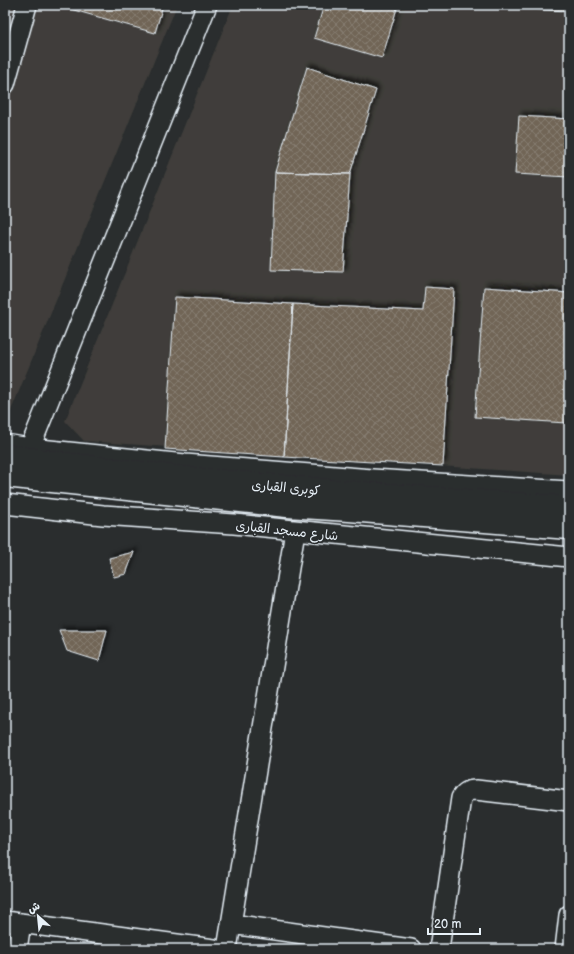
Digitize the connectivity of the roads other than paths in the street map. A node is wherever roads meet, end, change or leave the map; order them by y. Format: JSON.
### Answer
{"nodes":[{"id":1,"x":27,"y":5,"type":"edge"},
{"id":2,"x":207,"y":5,"type":"edge"},
{"id":3,"x":5,"y":84,"type":"edge"},
{"id":4,"x":5,"y":444,"type":"edge"},
{"id":5,"x":30,"y":448,"type":"junction"},
{"id":6,"x":5,"y":455,"type":"edge"},
{"id":7,"x":5,"y":476,"type":"edge"},
{"id":8,"x":569,"y":491,"type":"edge"},
{"id":9,"x":5,"y":504,"type":"edge"},
{"id":10,"x":569,"y":507,"type":"edge"},
{"id":11,"x":569,"y":528,"type":"edge"},
{"id":12,"x":295,"y":531,"type":"junction"},
{"id":13,"x":569,"y":557,"type":"edge"},
{"id":14,"x":569,"y":801,"type":"edge"},
{"id":15,"x":569,"y":916,"type":"edge"},
{"id":16,"x":13,"y":922,"type":"edge"},
{"id":17,"x":231,"y":924,"type":"junction"},
{"id":18,"x":150,"y":945,"type":"edge"},
{"id":19,"x":17,"y":949,"type":"edge"},
{"id":20,"x":214,"y":949,"type":"edge"},
{"id":21,"x":227,"y":949,"type":"edge"},
{"id":22,"x":411,"y":949,"type":"edge"},
{"id":23,"x":439,"y":949,"type":"edge"},
{"id":24,"x":565,"y":949,"type":"edge"}],
"edges":[{"from":1,"to":3,"type":"street"},
{"from":2,"to":5,"type":"street"},
{"from":4,"to":5,"type":"street"},
{"from":5,"to":8,"type":"street"},
{"from":6,"to":10,"type":"main road","name":"كوبرى القبارى"},
{"from":7,"to":11,"type":"main road","name":"كوبرى القبارى"},
{"from":9,"to":12,"type":"street","name":"شارع مسجد القبارى"},
{"from":12,"to":13,"type":"street","name":"شارع مسجد القبارى"},
{"from":12,"to":17,"type":"street"},
{"from":14,"to":23,"type":"street"},
{"from":15,"to":24,"type":"street"},
{"from":16,"to":18,"type":"street"},
{"from":16,"to":19,"type":"street"},
{"from":17,"to":21,"type":"street"},
{"from":17,"to":22,"type":"street"},
{"from":18,"to":20,"type":"street"}]}
